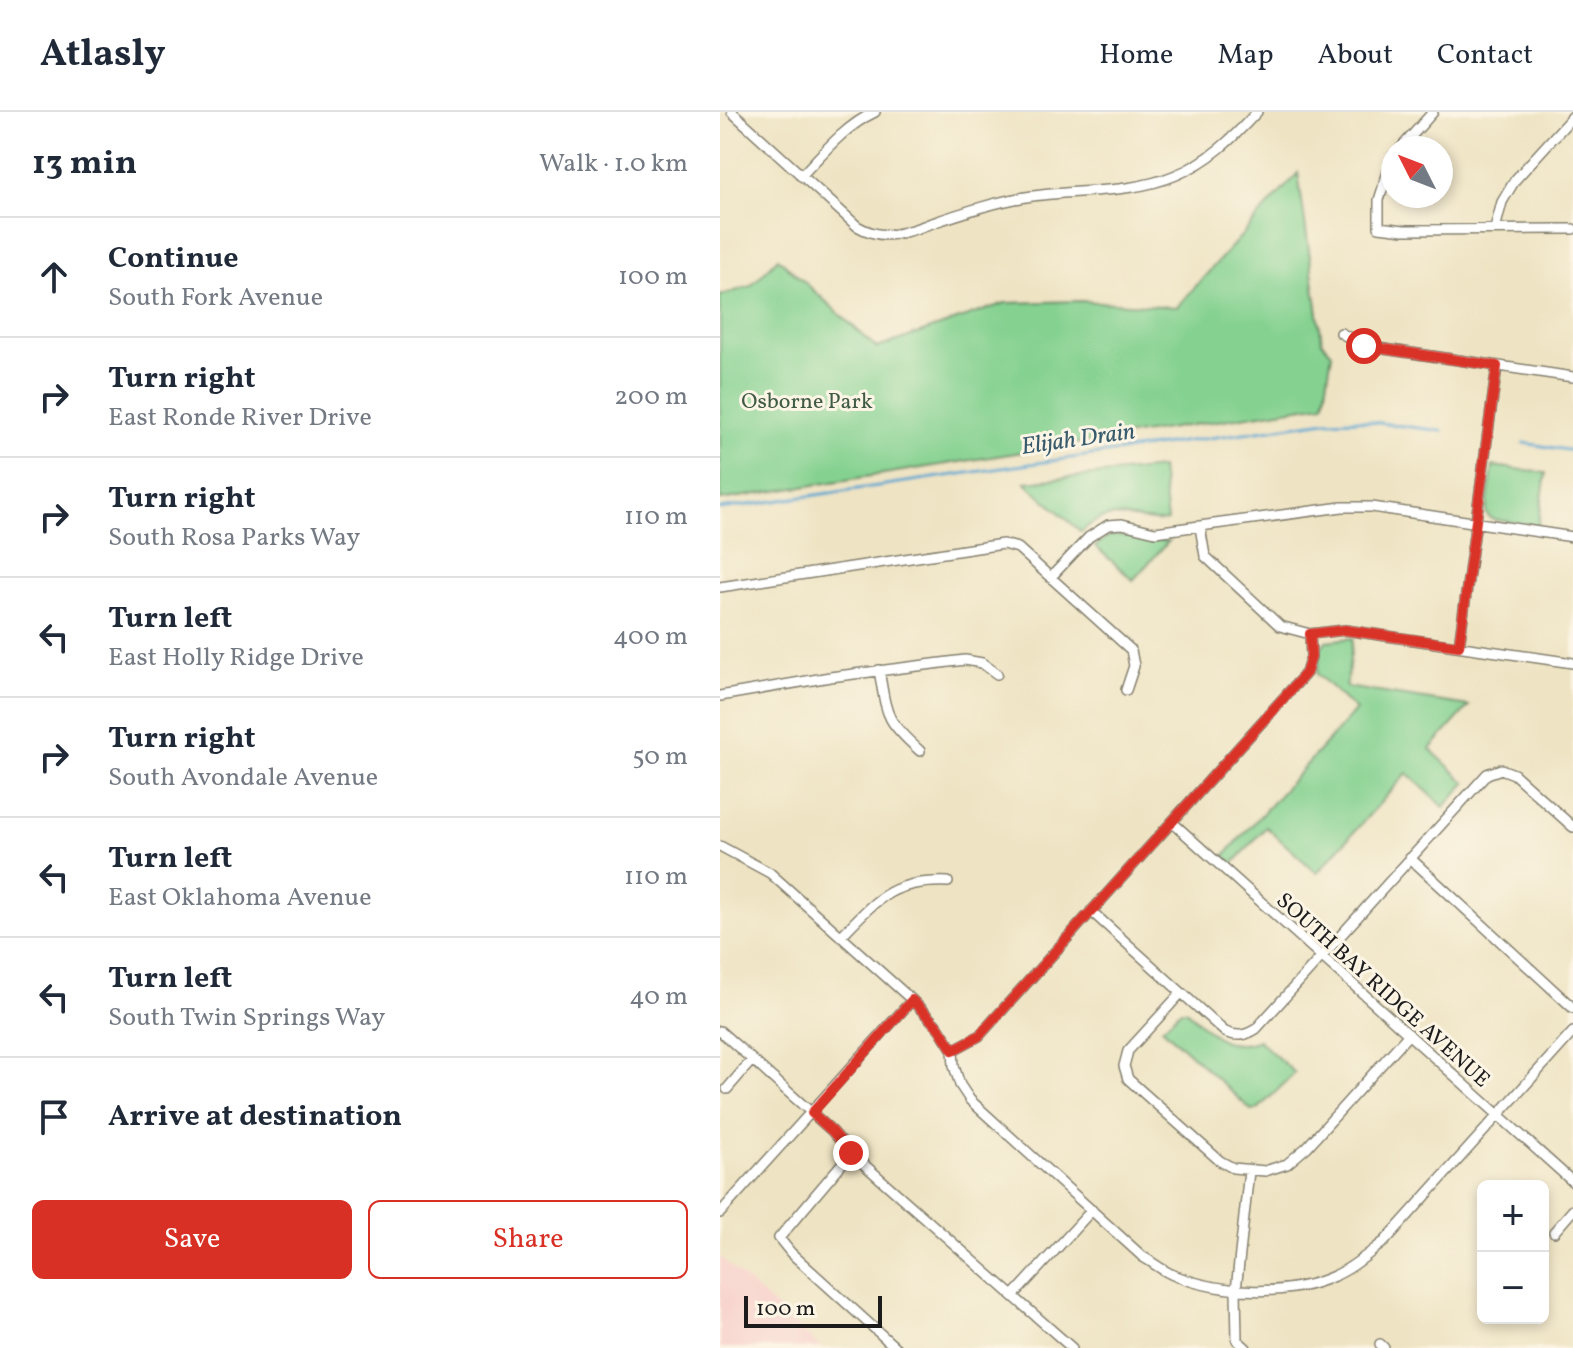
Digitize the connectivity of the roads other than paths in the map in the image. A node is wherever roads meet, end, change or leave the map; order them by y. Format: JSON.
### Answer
{"nodes":[{"id":1,"x":732,"y":112,"type":"edge"},
{"id":2,"x":875,"y":112,"type":"edge"},
{"id":3,"x":1257,"y":112,"type":"edge"},
{"id":4,"x":1433,"y":112,"type":"edge"},
{"id":5,"x":1573,"y":116,"type":"edge"},
{"id":6,"x":1412,"y":136,"type":"edge"},
{"id":7,"x":801,"y":176,"type":"junction"},
{"id":8,"x":1381,"y":194,"type":"edge"},
{"id":9,"x":1495,"y":229,"type":"junction"},
{"id":10,"x":1573,"y":229,"type":"edge"},
{"id":11,"x":1341,"y":333,"type":"dead end"},
{"id":12,"x":1497,"y":366,"type":"junction"},
{"id":13,"x":1573,"y":377,"type":"edge"},
{"id":14,"x":1477,"y":522,"type":"junction"},
{"id":15,"x":1200,"y":527,"type":"junction"},
{"id":16,"x":1573,"y":537,"type":"edge"},
{"id":17,"x":1051,"y":577,"type":"junction"},
{"id":18,"x":720,"y":587,"type":"edge"},
{"id":19,"x":1310,"y":634,"type":"junction"},
{"id":20,"x":1459,"y":646,"type":"junction"},
{"id":21,"x":1573,"y":663,"type":"edge"},
{"id":22,"x":879,"y":670,"type":"junction"},
{"id":23,"x":997,"y":674,"type":"dead end"},
{"id":24,"x":1126,"y":690,"type":"dead end"},
{"id":25,"x":720,"y":696,"type":"edge"},
{"id":26,"x":920,"y":751,"type":"dead end"},
{"id":27,"x":1172,"y":822,"type":"junction"},
{"id":28,"x":1573,"y":827,"type":"edge"},
{"id":29,"x":720,"y":846,"type":"edge"},
{"id":30,"x":1410,"y":858,"type":"junction"},
{"id":31,"x":948,"y":882,"type":"dead end"},
{"id":32,"x":1091,"y":911,"type":"junction"},
{"id":33,"x":841,"y":936,"type":"junction"},
{"id":34,"x":1321,"y":956,"type":"junction"},
{"id":35,"x":1181,"y":993,"type":"junction"},
{"id":36,"x":912,"y":1000,"type":"junction"},
{"id":37,"x":1573,"y":1008,"type":"edge"},
{"id":38,"x":720,"y":1031,"type":"edge"},
{"id":39,"x":1573,"y":1032,"type":"edge"},
{"id":40,"x":1409,"y":1034,"type":"junction"},
{"id":41,"x":953,"y":1050,"type":"junction"},
{"id":42,"x":752,"y":1060,"type":"junction"},
{"id":43,"x":727,"y":1089,"type":"dead end"},
{"id":44,"x":812,"y":1113,"type":"junction"},
{"id":45,"x":1498,"y":1116,"type":"junction"},
{"id":46,"x":851,"y":1153,"type":"junction"},
{"id":47,"x":1249,"y":1171,"type":"junction"},
{"id":48,"x":1573,"y":1182,"type":"edge"},
{"id":49,"x":1092,"y":1210,"type":"junction"},
{"id":50,"x":1573,"y":1210,"type":"edge"},
{"id":51,"x":720,"y":1213,"type":"edge"},
{"id":52,"x":1554,"y":1232,"type":"dead end"},
{"id":53,"x":1236,"y":1290,"type":"junction"},
{"id":54,"x":1014,"y":1295,"type":"junction"},
{"id":55,"x":896,"y":1348,"type":"edge"},
{"id":56,"x":1072,"y":1348,"type":"edge"},
{"id":57,"x":1246,"y":1348,"type":"edge"}],
"edges":[{"from":1,"to":7,"type":"street"},
{"from":2,"to":7,"type":"street"},
{"from":3,"to":7,"type":"street"},
{"from":4,"to":6,"type":"street"},
{"from":5,"to":9,"type":"street"},
{"from":8,"to":9,"type":"street"},
{"from":9,"to":10,"type":"street"},
{"from":11,"to":12,"type":"street"},
{"from":12,"to":13,"type":"street"},
{"from":12,"to":14,"type":"street"},
{"from":14,"to":15,"type":"street"},
{"from":14,"to":16,"type":"street"},
{"from":14,"to":20,"type":"street"},
{"from":15,"to":17,"type":"street"},
{"from":15,"to":19,"type":"street"},
{"from":17,"to":18,"type":"street"},
{"from":17,"to":24,"type":"street"},
{"from":19,"to":20,"type":"street"},
{"from":19,"to":27,"type":"street"},
{"from":20,"to":21,"type":"street"},
{"from":22,"to":23,"type":"street"},
{"from":22,"to":25,"type":"street"},
{"from":22,"to":26,"type":"street"},
{"from":27,"to":32,"type":"street"},
{"from":27,"to":34,"type":"street","name":"SOUTH BAY RIDGE AVENUE"},
{"from":28,"to":30,"type":"street"},
{"from":29,"to":33,"type":"street"},
{"from":30,"to":34,"type":"street"},
{"from":30,"to":37,"type":"street"},
{"from":31,"to":33,"type":"street"},
{"from":32,"to":35,"type":"street"},
{"from":32,"to":41,"type":"street"},
{"from":33,"to":36,"type":"street"},
{"from":34,"to":35,"type":"street"},
{"from":34,"to":40,"type":"street","name":"SOUTH BAY RIDGE AVENUE"},
{"from":35,"to":47,"type":"street"},
{"from":36,"to":41,"type":"street"},
{"from":36,"to":44,"type":"street"},
{"from":38,"to":42,"type":"street"},
{"from":39,"to":45,"type":"street"},
{"from":40,"to":45,"type":"street","name":"SOUTH BAY RIDGE AVENUE"},
{"from":40,"to":47,"type":"street"},
{"from":41,"to":49,"type":"street"},
{"from":42,"to":43,"type":"street"},
{"from":42,"to":44,"type":"street"},
{"from":44,"to":46,"type":"street"},
{"from":44,"to":51,"type":"street"},
{"from":45,"to":48,"type":"street","name":"SOUTH BAY RIDGE AVENUE"},
{"from":45,"to":53,"type":"street"},
{"from":46,"to":54,"type":"street"},
{"from":46,"to":55,"type":"street"},
{"from":47,"to":53,"type":"street"},
{"from":49,"to":53,"type":"street"},
{"from":49,"to":54,"type":"street"},
{"from":50,"to":52,"type":"street"},
{"from":53,"to":57,"type":"street"},
{"from":54,"to":56,"type":"street"}]}
